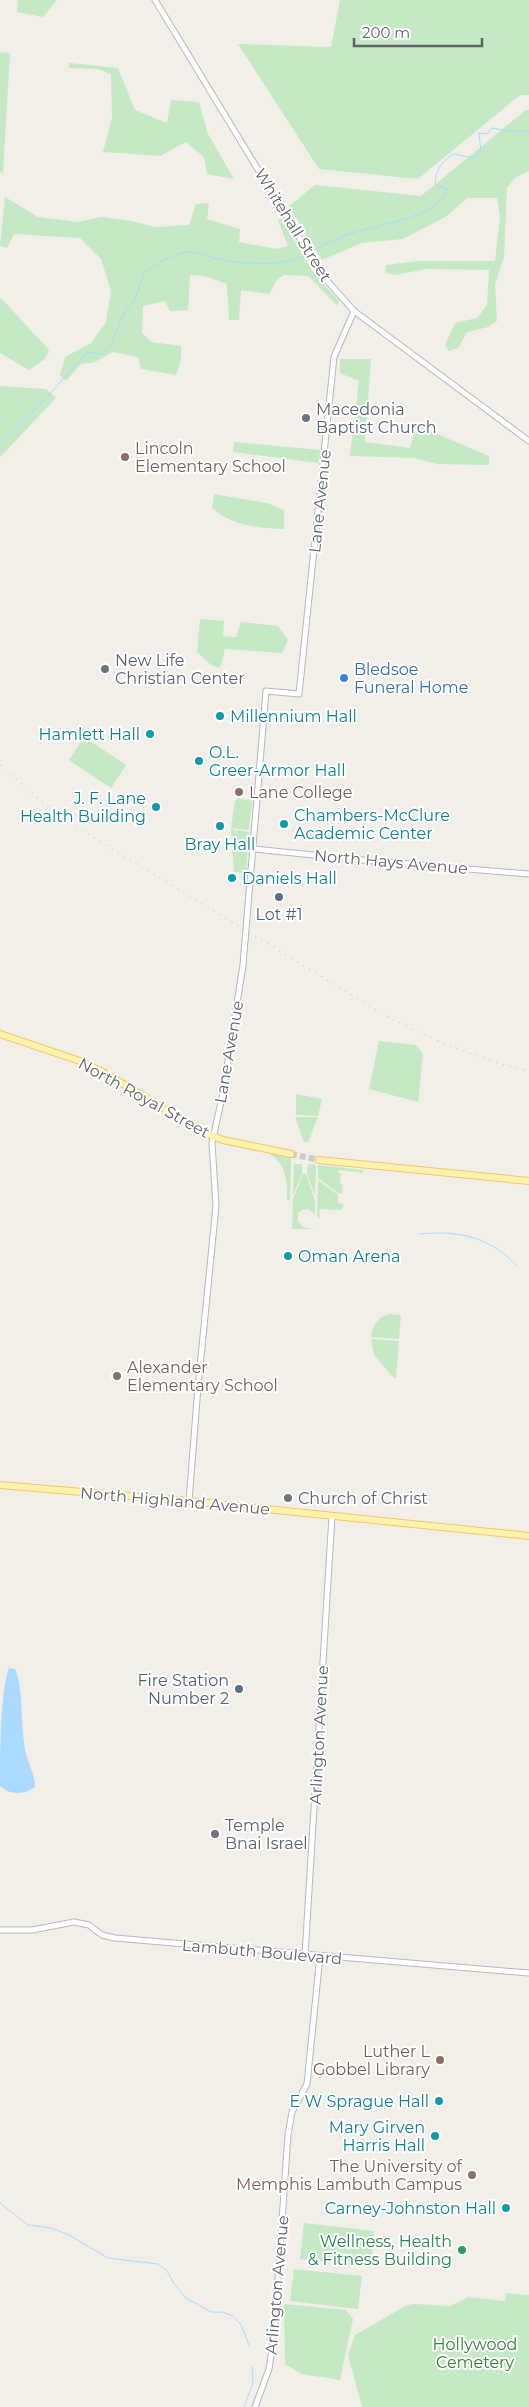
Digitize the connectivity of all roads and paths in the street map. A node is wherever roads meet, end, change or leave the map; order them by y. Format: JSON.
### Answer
{"nodes":[{"id":1,"x":155,"y":0,"type":"edge"},
{"id":2,"x":354,"y":311,"type":"junction"},
{"id":3,"x":529,"y":441,"type":"edge"},
{"id":4,"x":253,"y":849,"type":"junction"},
{"id":5,"x":529,"y":874,"type":"edge"},
{"id":6,"x":0,"y":1034,"type":"edge"},
{"id":7,"x":213,"y":1136,"type":"junction"},
{"id":8,"x":291,"y":1154,"type":"tunnel mouth"},
{"id":9,"x":319,"y":1160,"type":"tunnel mouth"},
{"id":10,"x":529,"y":1181,"type":"edge"},
{"id":11,"x":0,"y":1485,"type":"edge"},
{"id":12,"x":189,"y":1501,"type":"junction"},
{"id":13,"x":332,"y":1516,"type":"junction"},
{"id":14,"x":529,"y":1536,"type":"edge"},
{"id":15,"x":0,"y":1930,"type":"edge"},
{"id":16,"x":305,"y":1955,"type":"junction"},
{"id":17,"x":320,"y":1956,"type":"junction"},
{"id":18,"x":529,"y":1973,"type":"edge"},
{"id":19,"x":255,"y":2407,"type":"edge"}],
"edges":[{"from":1,"to":2,"type":"street","name":"Whitehall Street"},
{"from":2,"to":3,"type":"street","name":"Whitehall Street"},
{"from":2,"to":4,"type":"street","name":"Lane Avenue"},
{"from":4,"to":5,"type":"street","name":"North Hays Avenue"},
{"from":4,"to":7,"type":"street","name":"Lane Avenue"},
{"from":6,"to":7,"type":"main road","name":"North Royal Street"},
{"from":7,"to":8,"type":"main road","name":"North Royal Street"},
{"from":7,"to":12,"type":"street","name":"Lane Avenue"},
{"from":9,"to":10,"type":"main road"},
{"from":11,"to":12,"type":"main road","name":"North Highland Avenue"},
{"from":12,"to":13,"type":"main road","name":"North Highland Avenue"},
{"from":13,"to":14,"type":"main road","name":"North Highland Avenue"},
{"from":13,"to":16,"type":"street","name":"Arlington Avenue"},
{"from":15,"to":16,"type":"street","name":"Lambuth Boulevard"},
{"from":16,"to":17,"type":"street","name":"Lambuth Boulevard"},
{"from":17,"to":18,"type":"street","name":"Lambuth Boulevard"},
{"from":17,"to":19,"type":"street","name":"Arlington Avenue"}]}
